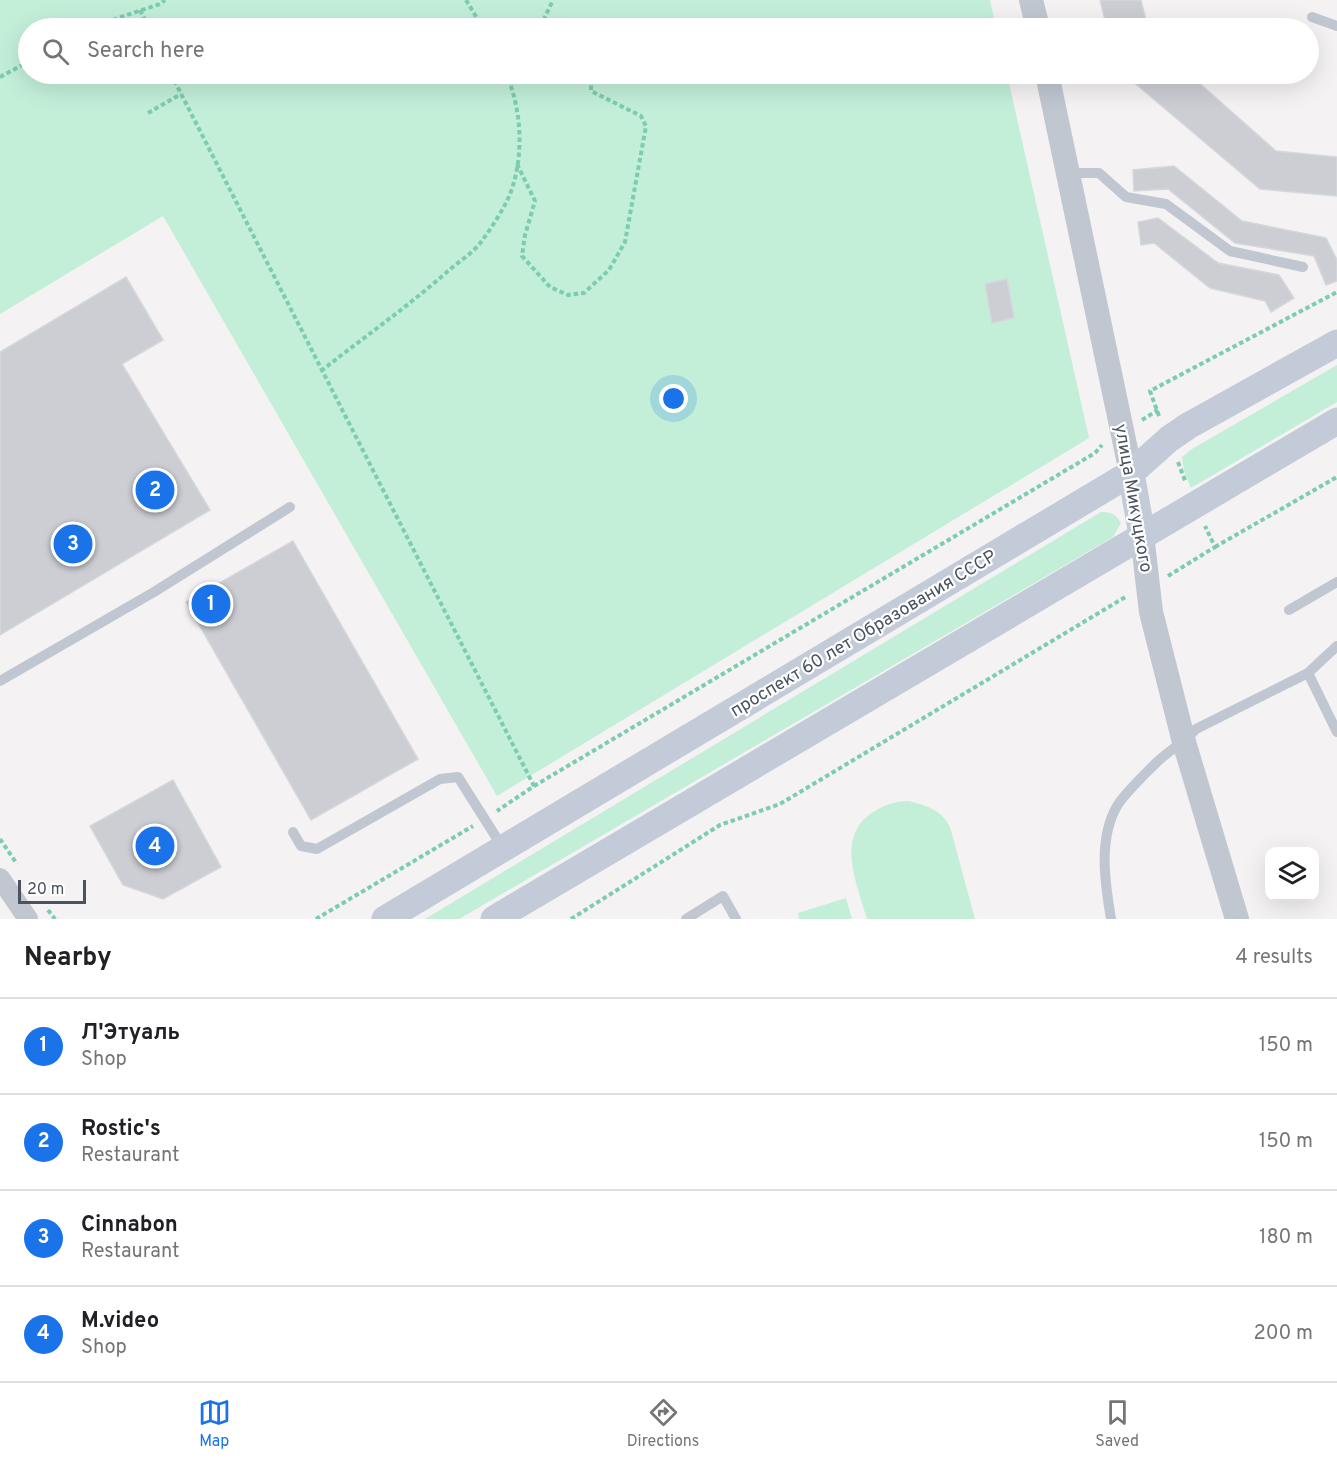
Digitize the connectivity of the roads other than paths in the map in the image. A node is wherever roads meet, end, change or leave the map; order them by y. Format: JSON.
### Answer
{"nodes":[{"id":1,"x":1031,"y":0,"type":"edge"},
{"id":2,"x":1312,"y":16,"type":"dead end"},
{"id":3,"x":1036,"y":18,"type":"edge"},
{"id":4,"x":1317,"y":18,"type":"edge"},
{"id":5,"x":1319,"y":19,"type":"edge"},
{"id":6,"x":1337,"y":26,"type":"edge"},
{"id":7,"x":1049,"y":84,"type":"edge"},
{"id":8,"x":1069,"y":173,"type":"junction"},
{"id":9,"x":1303,"y":267,"type":"dead end"},
{"id":10,"x":1337,"y":343,"type":"edge"},
{"id":11,"x":1337,"y":421,"type":"edge"},
{"id":12,"x":1131,"y":473,"type":"junction"},
{"id":13,"x":290,"y":507,"type":"dead end"},
{"id":14,"x":1142,"y":536,"type":"junction"},
{"id":15,"x":1337,"y":582,"type":"edge"},
{"id":16,"x":1289,"y":610,"type":"dead end"},
{"id":17,"x":1337,"y":646,"type":"edge"},
{"id":18,"x":1308,"y":673,"type":"junction"},
{"id":19,"x":0,"y":681,"type":"edge"},
{"id":20,"x":1337,"y":732,"type":"edge"},
{"id":21,"x":1184,"y":742,"type":"junction"},
{"id":22,"x":293,"y":832,"type":"dead end"},
{"id":23,"x":503,"y":848,"type":"junction"},
{"id":24,"x":1,"y":880,"type":"edge"},
{"id":25,"x":28,"y":919,"type":"edge"},
{"id":26,"x":385,"y":919,"type":"edge"},
{"id":27,"x":494,"y":919,"type":"edge"},
{"id":28,"x":686,"y":919,"type":"edge"},
{"id":29,"x":736,"y":919,"type":"edge"},
{"id":30,"x":1111,"y":919,"type":"edge"},
{"id":31,"x":1237,"y":919,"type":"edge"}],
"edges":[{"from":1,"to":3,"type":"street"},
{"from":2,"to":4,"type":"lane"},
{"from":5,"to":6,"type":"lane"},
{"from":7,"to":8,"type":"street","name":"улица Микуцкого"},
{"from":8,"to":9,"type":"lane"},
{"from":8,"to":12,"type":"street","name":"улица Микуцкого"},
{"from":10,"to":12,"type":"main road","name":"проспект 60 лет Образования СССР"},
{"from":11,"to":14,"type":"main road"},
{"from":12,"to":14,"type":"main road","name":"улица Микуцкого"},
{"from":12,"to":23,"type":"main road","name":"проспект 60 лет Образования СССР"},
{"from":13,"to":19,"type":"lane"},
{"from":14,"to":21,"type":"street","name":"улица Микуцкого"},
{"from":14,"to":27,"type":"main road"},
{"from":15,"to":16,"type":"lane"},
{"from":17,"to":18,"type":"lane"},
{"from":18,"to":20,"type":"lane"},
{"from":18,"to":21,"type":"lane"},
{"from":21,"to":30,"type":"lane"},
{"from":21,"to":31,"type":"street","name":"улица Микуцкого"},
{"from":22,"to":23,"type":"lane"},
{"from":23,"to":26,"type":"main road","name":"проспект 60 лет Образования СССР"},
{"from":24,"to":25,"type":"street"},
{"from":28,"to":29,"type":"lane"}]}
